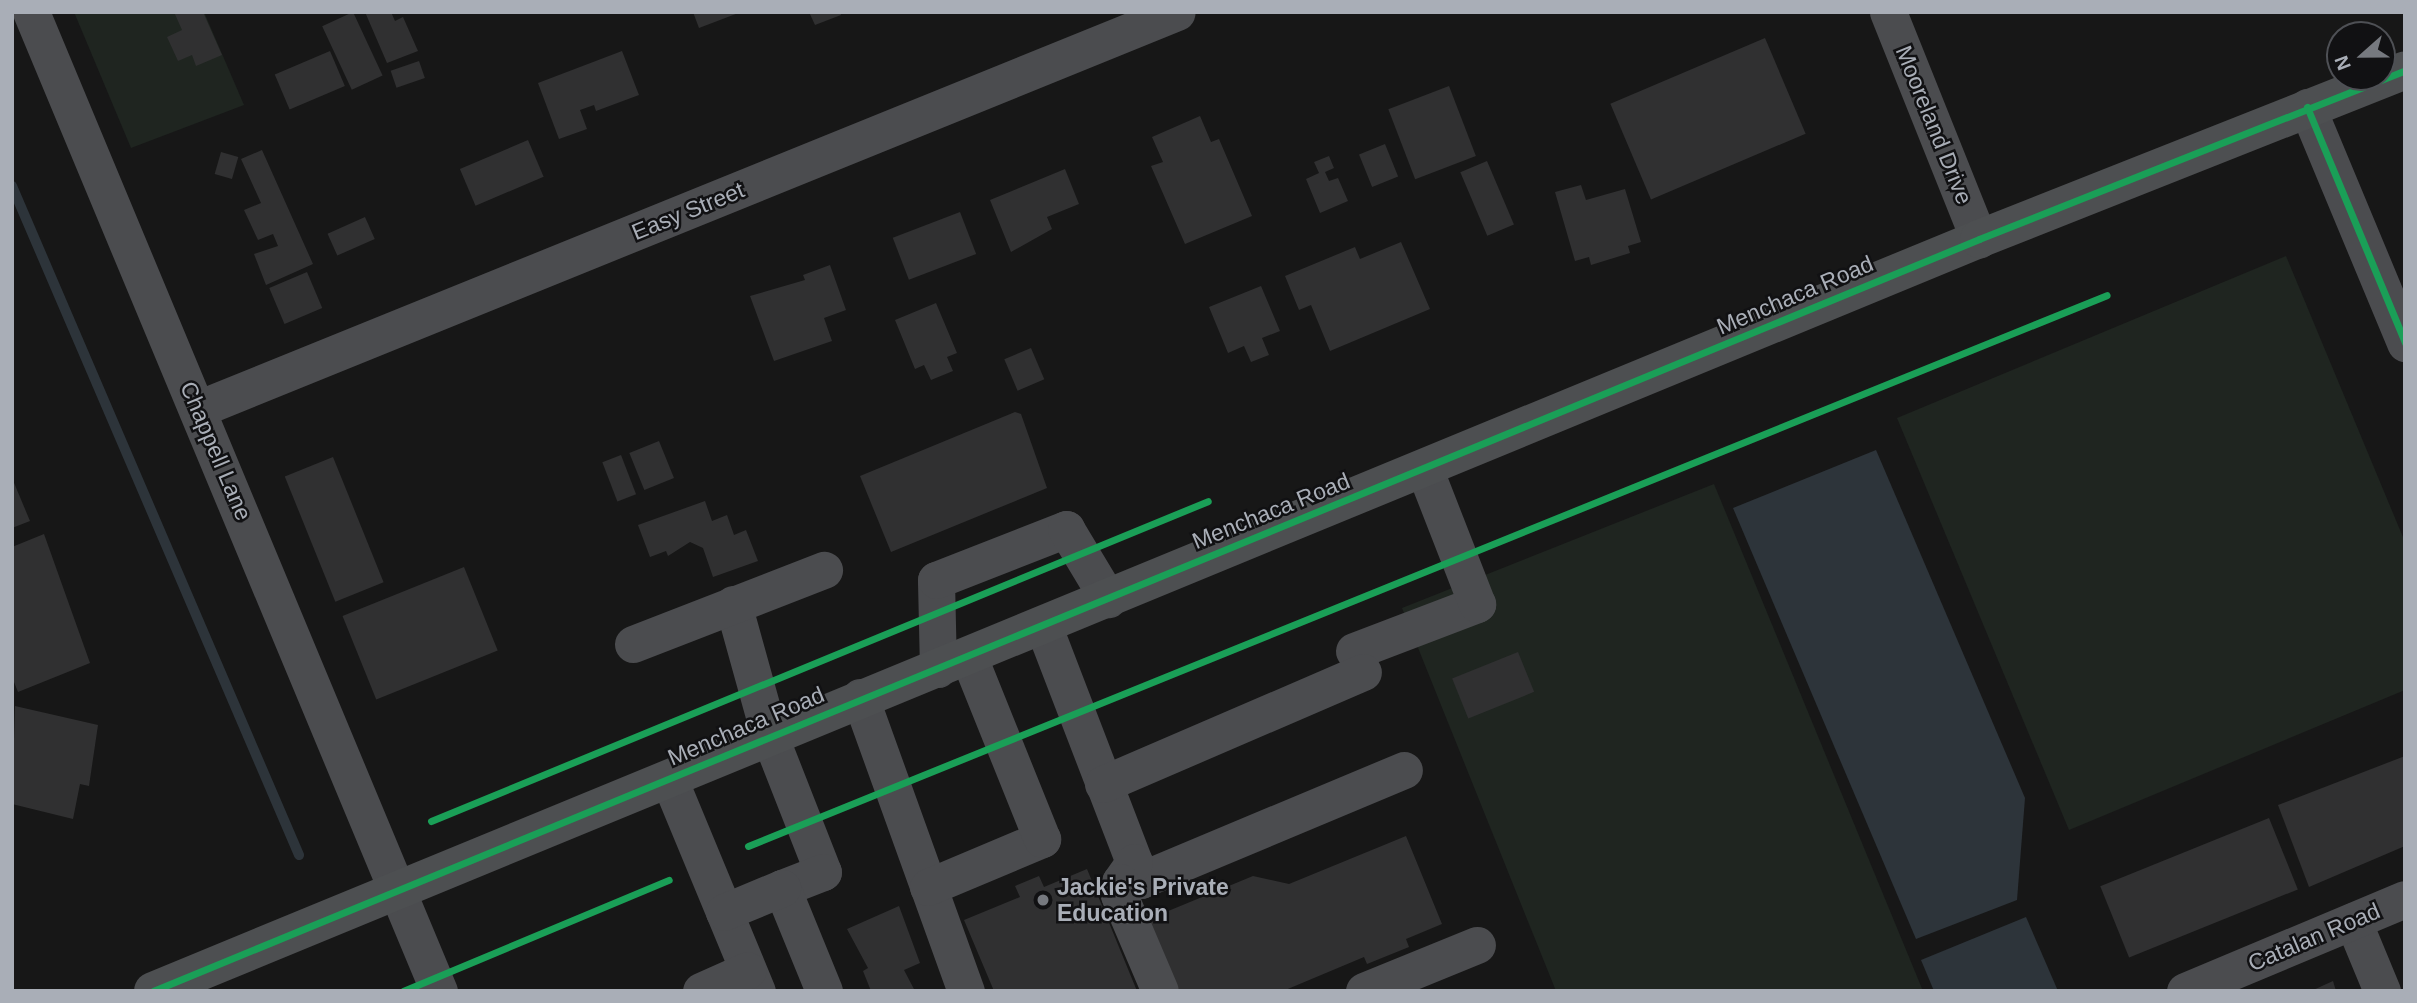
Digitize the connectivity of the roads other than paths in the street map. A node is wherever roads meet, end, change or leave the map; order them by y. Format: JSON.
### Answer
{"nodes":[{"id":1,"x":31,"y":12,"type":"edge"},
{"id":2,"x":1177,"y":12,"type":"edge"},
{"id":3,"x":1888,"y":12,"type":"edge"},
{"id":4,"x":2405,"y":70,"type":"edge"},
{"id":5,"x":2307,"y":107,"type":"junction"},
{"id":6,"x":1979,"y":239,"type":"junction"},
{"id":7,"x":2405,"y":343,"type":"edge"},
{"id":8,"x":198,"y":410,"type":"junction"},
{"id":9,"x":1424,"y":468,"type":"junction"},
{"id":10,"x":824,"y":570,"type":"dead end"},
{"id":11,"x":1108,"y":599,"type":"junction"},
{"id":12,"x":733,"y":604,"type":"junction"},
{"id":13,"x":1043,"y":625,"type":"junction"},
{"id":14,"x":633,"y":644,"type":"dead end"},
{"id":15,"x":953,"y":663,"type":"junction"},
{"id":16,"x":860,"y":697,"type":"junction"},
{"id":17,"x":771,"y":737,"type":"junction"},
{"id":18,"x":1404,"y":770,"type":"dead end"},
{"id":19,"x":669,"y":779,"type":"junction"},
{"id":20,"x":1103,"y":784,"type":"junction"},
{"id":21,"x":1134,"y":862,"type":"junction"},
{"id":22,"x":928,"y":887,"type":"junction"},
{"id":23,"x":782,"y":888,"type":"junction"},
{"id":24,"x":399,"y":891,"type":"junction"},
{"id":25,"x":2405,"y":900,"type":"edge"},
{"id":26,"x":724,"y":912,"type":"junction"},
{"id":27,"x":2353,"y":921,"type":"junction"},
{"id":28,"x":1477,"y":945,"type":"dead end"},
{"id":29,"x":752,"y":980,"type":"edge"},
{"id":30,"x":153,"y":991,"type":"edge"},
{"id":31,"x":439,"y":991,"type":"edge"},
{"id":32,"x":701,"y":991,"type":"edge"},
{"id":33,"x":824,"y":991,"type":"edge"},
{"id":34,"x":966,"y":991,"type":"edge"},
{"id":35,"x":1160,"y":991,"type":"edge"},
{"id":36,"x":1364,"y":991,"type":"edge"},
{"id":37,"x":2185,"y":991,"type":"edge"},
{"id":38,"x":2382,"y":991,"type":"edge"}],
"edges":[{"from":1,"to":8,"type":"street","name":"Chappell Lane"},
{"from":2,"to":8,"type":"street","name":"Easy Street"},
{"from":3,"to":6,"type":"street","name":"Mooreland Drive"},
{"from":4,"to":5,"type":"main road","name":"Menchaca Road"},
{"from":5,"to":6,"type":"main road","name":"Menchaca Road"},
{"from":5,"to":7,"type":"street"},
{"from":6,"to":9,"type":"main road","name":"Menchaca Road"},
{"from":8,"to":24,"type":"street","name":"Chappell Lane"},
{"from":9,"to":11,"type":"main road","name":"Menchaca Road"},
{"from":9,"to":20,"type":"street"},
{"from":10,"to":12,"type":"street"},
{"from":11,"to":13,"type":"main road","name":"Menchaca Road"},
{"from":11,"to":15,"type":"street"},
{"from":12,"to":14,"type":"street"},
{"from":12,"to":17,"type":"street"},
{"from":13,"to":15,"type":"main road","name":"Menchaca Road"},
{"from":13,"to":20,"type":"street"},
{"from":15,"to":16,"type":"main road","name":"Menchaca Road"},
{"from":15,"to":22,"type":"street"},
{"from":16,"to":17,"type":"main road","name":"Menchaca Road"},
{"from":16,"to":22,"type":"street"},
{"from":17,"to":19,"type":"main road","name":"Menchaca Road"},
{"from":17,"to":23,"type":"street"},
{"from":18,"to":21,"type":"street"},
{"from":19,"to":24,"type":"main road","name":"Menchaca Road"},
{"from":19,"to":26,"type":"street"},
{"from":20,"to":21,"type":"street"},
{"from":21,"to":35,"type":"street"},
{"from":22,"to":34,"type":"street"},
{"from":23,"to":26,"type":"street"},
{"from":23,"to":33,"type":"street"},
{"from":24,"to":30,"type":"main road","name":"Menchaca Road"},
{"from":24,"to":31,"type":"street","name":"Chappell Lane"},
{"from":25,"to":27,"type":"street","name":"Catalan Road"},
{"from":26,"to":29,"type":"street"},
{"from":27,"to":37,"type":"street","name":"Catalan Road"},
{"from":27,"to":38,"type":"street"},
{"from":28,"to":36,"type":"street"},
{"from":29,"to":32,"type":"street"}]}
